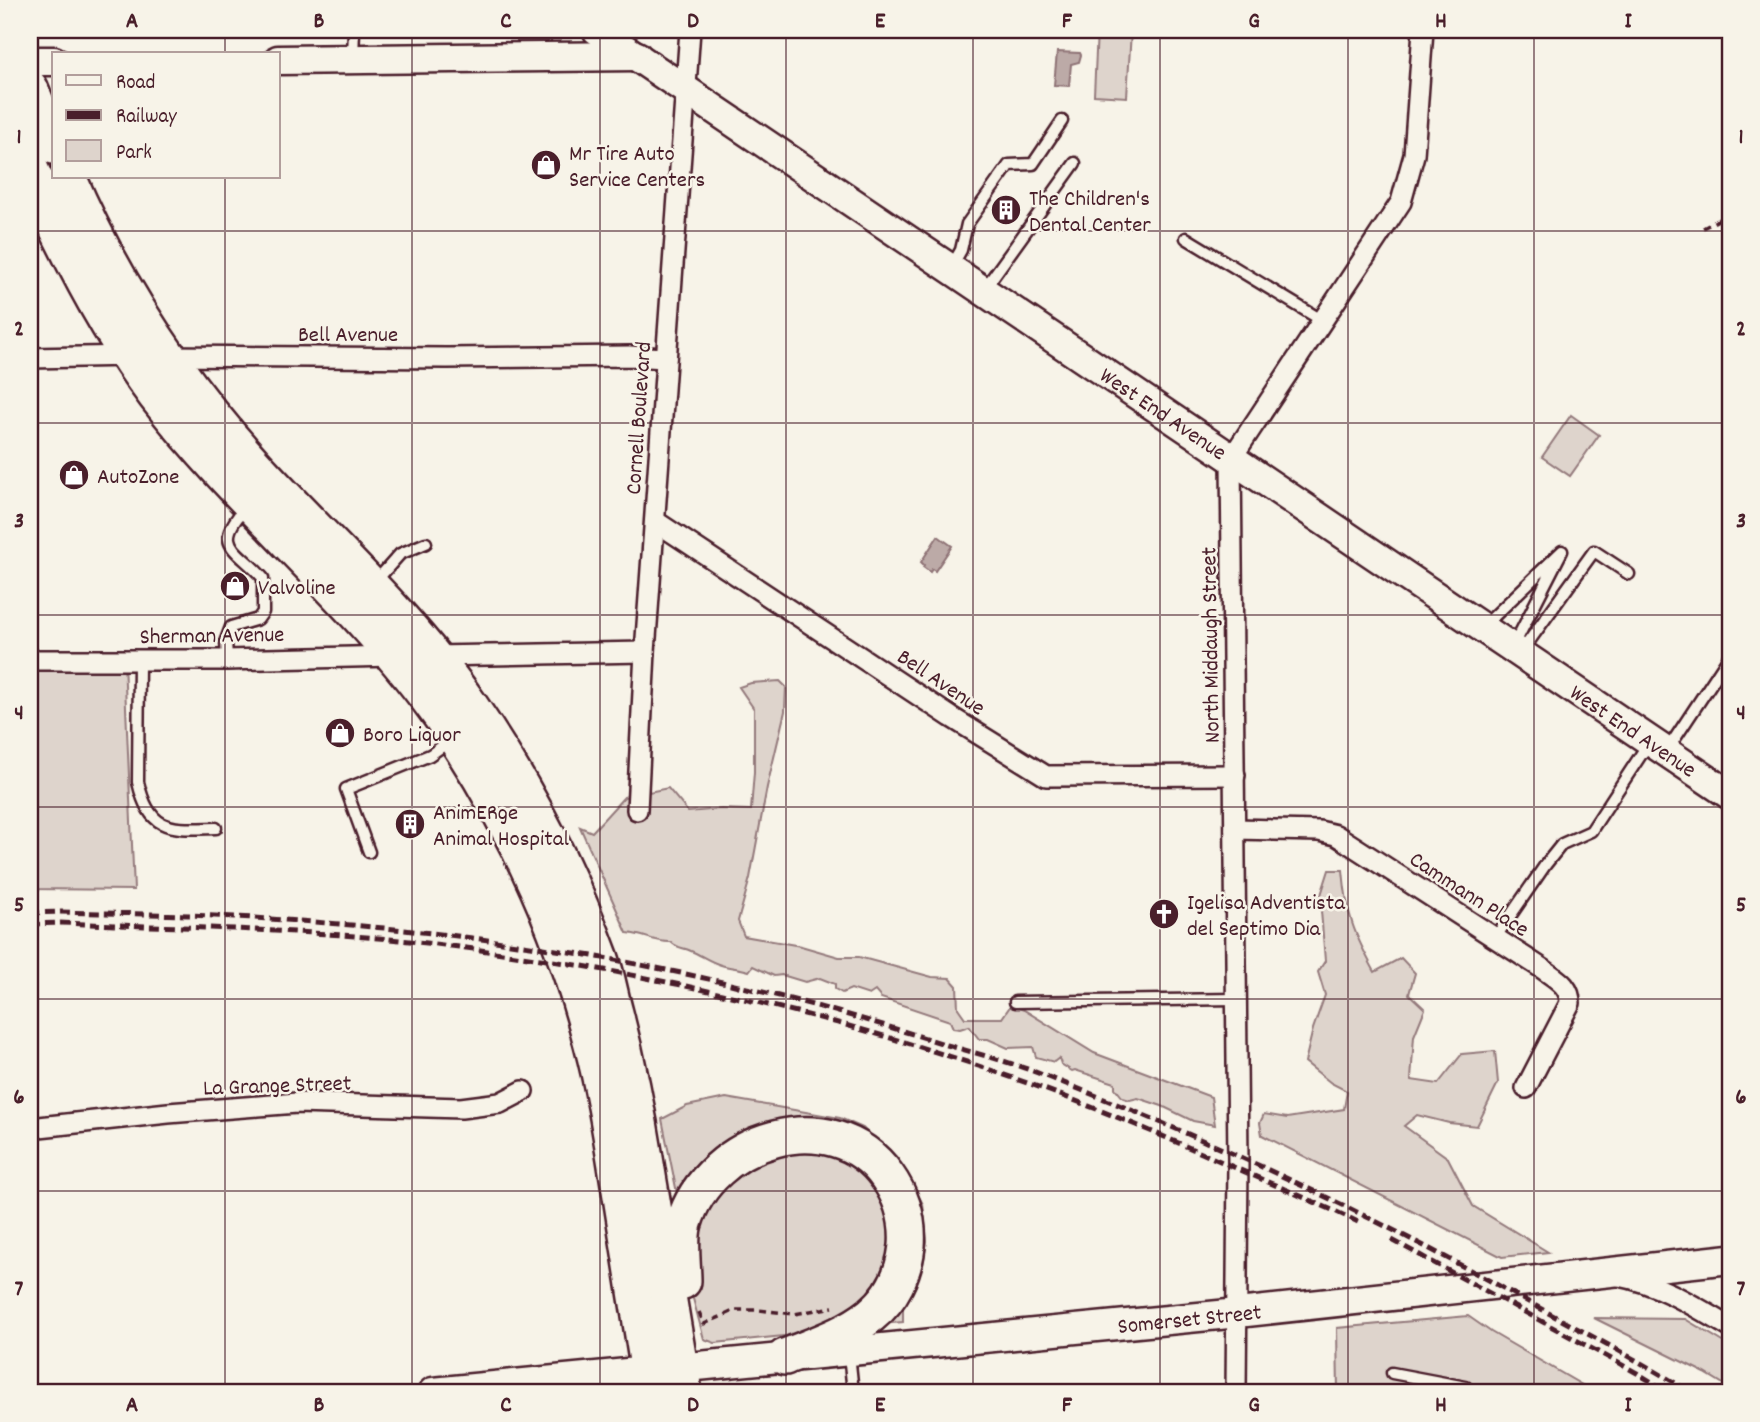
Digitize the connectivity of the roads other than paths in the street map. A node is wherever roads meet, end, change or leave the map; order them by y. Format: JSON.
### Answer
{"nodes":[{"id":1,"x":354,"y":30,"type":"edge"},
{"id":2,"x":597,"y":30,"type":"edge"},
{"id":3,"x":690,"y":30,"type":"edge"},
{"id":4,"x":1423,"y":30,"type":"edge"},
{"id":5,"x":637,"y":56,"type":"junction"},
{"id":6,"x":280,"y":60,"type":"edge"},
{"id":7,"x":353,"y":60,"type":"junction"},
{"id":8,"x":30,"y":61,"type":"edge"},
{"id":9,"x":52,"y":61,"type":"edge"},
{"id":10,"x":30,"y":88,"type":"edge"},
{"id":11,"x":686,"y":91,"type":"junction"},
{"id":12,"x":1062,"y":121,"type":"dead end"},
{"id":13,"x":52,"y":141,"type":"edge"},
{"id":14,"x":1076,"y":163,"type":"dead end"},
{"id":15,"x":30,"y":171,"type":"edge"},
{"id":16,"x":68,"y":178,"type":"edge"},
{"id":17,"x":1186,"y":238,"type":"dead end"},
{"id":18,"x":950,"y":269,"type":"junction"},
{"id":19,"x":983,"y":292,"type":"junction"},
{"id":20,"x":1323,"y":321,"type":"junction"},
{"id":21,"x":129,"y":356,"type":"junction"},
{"id":22,"x":167,"y":356,"type":"junction"},
{"id":23,"x":30,"y":358,"type":"edge"},
{"id":24,"x":666,"y":358,"type":"junction"},
{"id":25,"x":1231,"y":459,"type":"junction"},
{"id":26,"x":250,"y":503,"type":"junction"},
{"id":27,"x":655,"y":521,"type":"junction"},
{"id":28,"x":426,"y":543,"type":"dead end"},
{"id":29,"x":1629,"y":574,"type":"dead end"},
{"id":30,"x":371,"y":586,"type":"junction"},
{"id":31,"x":1481,"y":628,"type":"junction"},
{"id":32,"x":645,"y":652,"type":"junction"},
{"id":33,"x":1516,"y":652,"type":"junction"},
{"id":34,"x":1730,"y":655,"type":"edge"},
{"id":35,"x":395,"y":656,"type":"junction"},
{"id":36,"x":433,"y":656,"type":"junction"},
{"id":37,"x":30,"y":660,"type":"edge"},
{"id":38,"x":139,"y":660,"type":"junction"},
{"id":39,"x":227,"y":660,"type":"junction"},
{"id":40,"x":455,"y":738,"type":"junction"},
{"id":41,"x":1658,"y":746,"type":"junction"},
{"id":42,"x":1235,"y":775,"type":"junction"},
{"id":43,"x":1724,"y":787,"type":"edge"},
{"id":44,"x":637,"y":810,"type":"dead end"},
{"id":45,"x":216,"y":828,"type":"dead end"},
{"id":46,"x":1235,"y":829,"type":"junction"},
{"id":47,"x":369,"y":852,"type":"dead end"},
{"id":48,"x":1495,"y":938,"type":"junction"},
{"id":49,"x":1237,"y":999,"type":"junction"},
{"id":50,"x":1015,"y":1002,"type":"dead end"},
{"id":51,"x":1526,"y":1088,"type":"dead end"},
{"id":52,"x":523,"y":1091,"type":"dead end"},
{"id":53,"x":30,"y":1128,"type":"edge"},
{"id":54,"x":1730,"y":1259,"type":"edge"},
{"id":55,"x":1597,"y":1273,"type":"junction"},
{"id":56,"x":1238,"y":1313,"type":"junction"},
{"id":57,"x":685,"y":1315,"type":"junction"},
{"id":58,"x":1730,"y":1327,"type":"edge"},
{"id":59,"x":849,"y":1351,"type":"junction"},
{"id":60,"x":785,"y":1357,"type":"junction"},
{"id":61,"x":1392,"y":1373,"type":"dead end"},
{"id":62,"x":666,"y":1381,"type":"edge"},
{"id":63,"x":530,"y":1387,"type":"edge"},
{"id":64,"x":1466,"y":1387,"type":"dead end"},
{"id":65,"x":433,"y":1392,"type":"edge"},
{"id":66,"x":853,"y":1392,"type":"edge"},
{"id":67,"x":1236,"y":1392,"type":"edge"}],
"edges":[{"from":1,"to":7,"type":"lane"},
{"from":2,"to":5,"type":"street","name":"West End Avenue"},
{"from":3,"to":11,"type":"street","name":"Cornell Boulevard"},
{"from":4,"to":20,"type":"street"},
{"from":5,"to":7,"type":"street"},
{"from":5,"to":11,"type":"street","name":"West End Avenue"},
{"from":6,"to":7,"type":"street"},
{"from":8,"to":9,"type":"street"},
{"from":10,"to":13,"type":"highway"},
{"from":11,"to":18,"type":"street","name":"West End Avenue"},
{"from":11,"to":24,"type":"street","name":"Cornell Boulevard"},
{"from":12,"to":18,"type":"lane"},
{"from":14,"to":19,"type":"lane"},
{"from":15,"to":21,"type":"highway"},
{"from":16,"to":22,"type":"highway"},
{"from":17,"to":20,"type":"lane"},
{"from":18,"to":19,"type":"street","name":"West End Avenue"},
{"from":19,"to":25,"type":"street","name":"West End Avenue"},
{"from":20,"to":25,"type":"street"},
{"from":21,"to":22,"type":"street","name":"Bell Avenue"},
{"from":21,"to":23,"type":"street","name":"Bell Avenue"},
{"from":21,"to":26,"type":"highway"},
{"from":22,"to":24,"type":"street","name":"Bell Avenue"},
{"from":22,"to":30,"type":"highway"},
{"from":24,"to":27,"type":"street","name":"Cornell Boulevard"},
{"from":25,"to":31,"type":"street","name":"West End Avenue"},
{"from":25,"to":42,"type":"street","name":"North Middaugh Street"},
{"from":26,"to":35,"type":"highway"},
{"from":26,"to":39,"type":"lane"},
{"from":27,"to":32,"type":"street","name":"Cornell Boulevard"},
{"from":27,"to":42,"type":"street","name":"Bell Avenue"},
{"from":28,"to":30,"type":"lane"},
{"from":29,"to":33,"type":"lane"},
{"from":30,"to":36,"type":"highway"},
{"from":31,"to":33,"type":"street","name":"West End Avenue"},
{"from":31,"to":33,"type":"lane"},
{"from":32,"to":36,"type":"street"},
{"from":32,"to":44,"type":"street","name":"Cornell Boulevard"},
{"from":33,"to":41,"type":"street","name":"West End Avenue"},
{"from":34,"to":41,"type":"lane"},
{"from":35,"to":39,"type":"street","name":"Sherman Avenue"},
{"from":35,"to":40,"type":"highway"},
{"from":36,"to":57,"type":"highway"},
{"from":37,"to":38,"type":"street","name":"Sherman Avenue"},
{"from":38,"to":39,"type":"street","name":"Sherman Avenue"},
{"from":38,"to":45,"type":"lane"},
{"from":40,"to":47,"type":"lane"},
{"from":40,"to":62,"type":"highway"},
{"from":41,"to":43,"type":"street","name":"West End Avenue"},
{"from":41,"to":48,"type":"lane"},
{"from":42,"to":46,"type":"street","name":"North Middaugh Street"},
{"from":46,"to":48,"type":"street","name":"Cammann Place"},
{"from":46,"to":49,"type":"street","name":"North Middaugh Street"},
{"from":48,"to":51,"type":"street","name":"Cammann Place"},
{"from":49,"to":50,"type":"lane"},
{"from":49,"to":56,"type":"street","name":"North Middaugh Street"},
{"from":52,"to":53,"type":"street","name":"La Grange Street"},
{"from":54,"to":55,"type":"street","name":"Somerset Street"},
{"from":55,"to":56,"type":"street","name":"Somerset Street"},
{"from":55,"to":58,"type":"street"},
{"from":56,"to":59,"type":"street","name":"Somerset Street"},
{"from":56,"to":67,"type":"street","name":"North Middaugh Street"},
{"from":57,"to":60,"type":"highway"},
{"from":57,"to":62,"type":"highway"},
{"from":59,"to":60,"type":"street","name":"Somerset Street"},
{"from":59,"to":66,"type":"lane"},
{"from":60,"to":62,"type":"street","name":"Somerset Street"},
{"from":61,"to":64,"type":"lane"},
{"from":62,"to":63,"type":"street","name":"Somerset Street"},
{"from":63,"to":65,"type":"street","name":"Somerset Street"}]}
